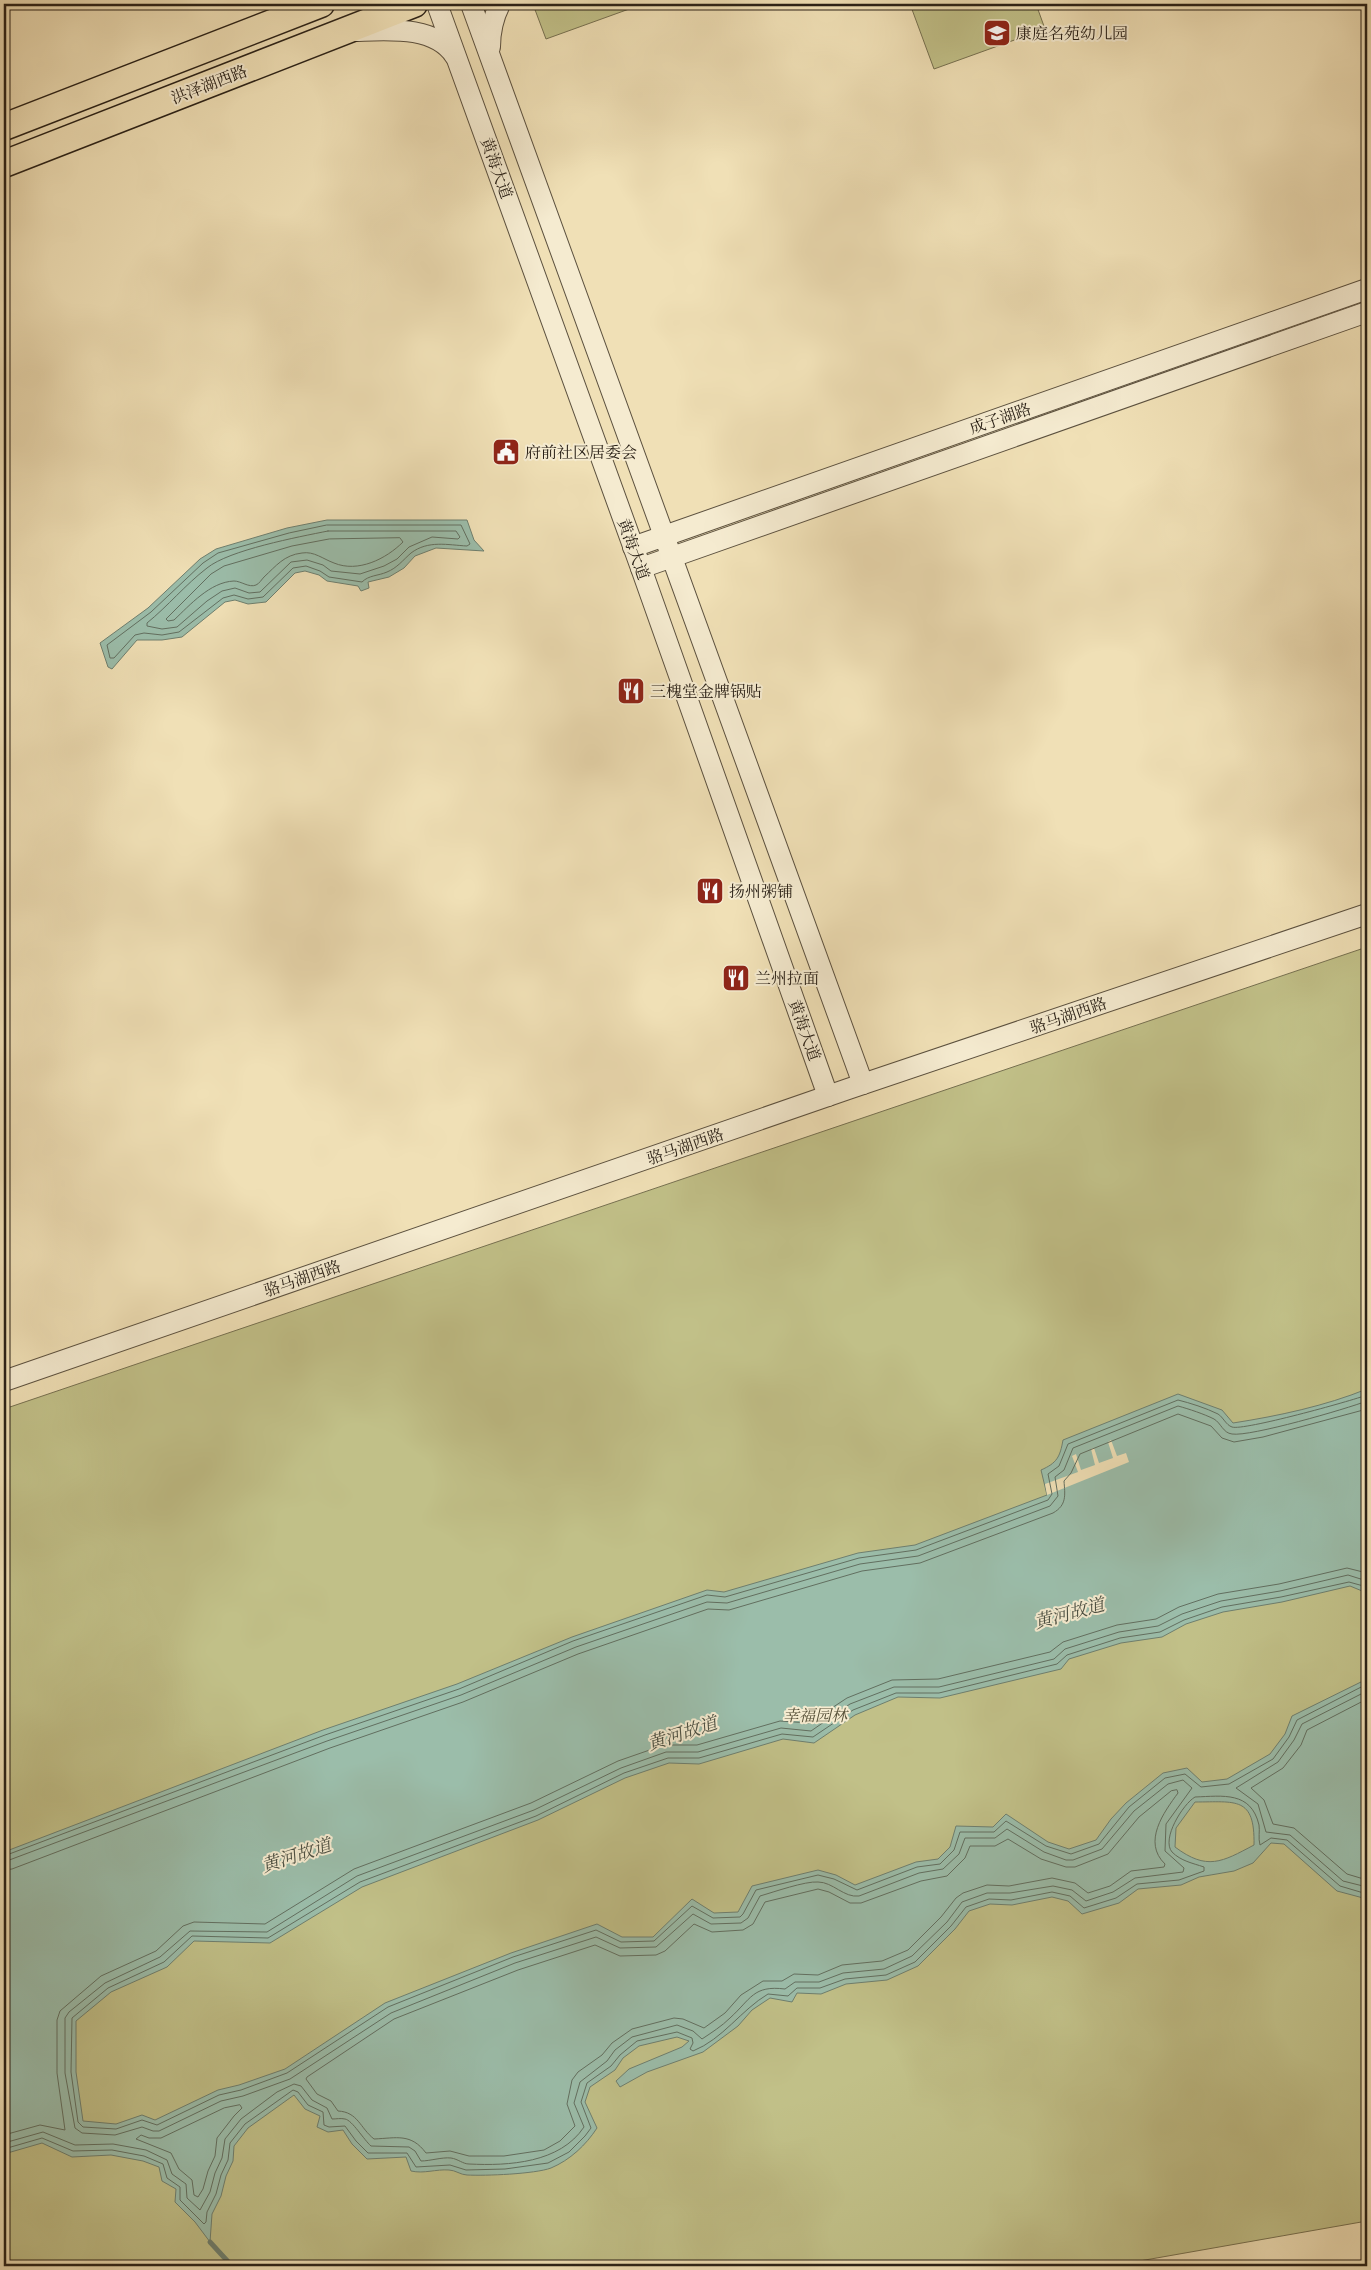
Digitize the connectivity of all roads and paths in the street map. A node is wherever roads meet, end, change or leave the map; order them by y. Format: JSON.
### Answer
{"nodes":[{"id":1,"x":414,"y":4,"type":"edge"},
{"id":2,"x":438,"y":4,"type":"edge"},
{"id":3,"x":471,"y":4,"type":"edge"},
{"id":4,"x":500,"y":4,"type":"edge"},
{"id":5,"x":318,"y":5,"type":"edge"},
{"id":6,"x":336,"y":34,"type":"junction"},
{"id":7,"x":490,"y":54,"type":"junction"},
{"id":8,"x":457,"y":59,"type":"junction"},
{"id":9,"x":4,"y":127,"type":"edge"},
{"id":10,"x":4,"y":164,"type":"edge"},
{"id":11,"x":1367,"y":290,"type":"edge"},
{"id":12,"x":1367,"y":312,"type":"edge"},
{"id":13,"x":664,"y":536,"type":"junction"},
{"id":14,"x":633,"y":546,"type":"junction"},
{"id":15,"x":671,"y":558,"type":"junction"},
{"id":16,"x":641,"y":568,"type":"junction"},
{"id":17,"x":1367,"y":914,"type":"edge"},
{"id":18,"x":863,"y":1084,"type":"junction"},
{"id":19,"x":828,"y":1096,"type":"junction"},
{"id":20,"x":4,"y":1381,"type":"edge"}],
"edges":[{"from":1,"to":6,"type":"main road","name":"洪泽湖西路"},
{"from":2,"to":8,"type":"street","name":"黄海大道"},
{"from":3,"to":7,"type":"street","name":"黄海大道"},
{"from":4,"to":7,"type":"street"},
{"from":5,"to":6,"type":"main road"},
{"from":5,"to":9,"type":"main road"},
{"from":6,"to":8,"type":"street"},
{"from":6,"to":10,"type":"main road","name":"洪泽湖西路"},
{"from":7,"to":13,"type":"street","name":"黄海大道"},
{"from":8,"to":14,"type":"street","name":"黄海大道"},
{"from":11,"to":13,"type":"street","name":"成子湖路"},
{"from":12,"to":15,"type":"street","name":"成子湖路"},
{"from":13,"to":14,"type":"street","name":"成子湖路"},
{"from":13,"to":15,"type":"street","name":"黄海大道"},
{"from":14,"to":16,"type":"street","name":"黄海大道"},
{"from":15,"to":16,"type":"street","name":"成子湖路"},
{"from":15,"to":18,"type":"street","name":"黄海大道"},
{"from":16,"to":19,"type":"street","name":"黄海大道"},
{"from":17,"to":18,"type":"street","name":"骆马湖西路"},
{"from":18,"to":19,"type":"street","name":"骆马湖西路"},
{"from":19,"to":20,"type":"street","name":"骆马湖西路"}]}
